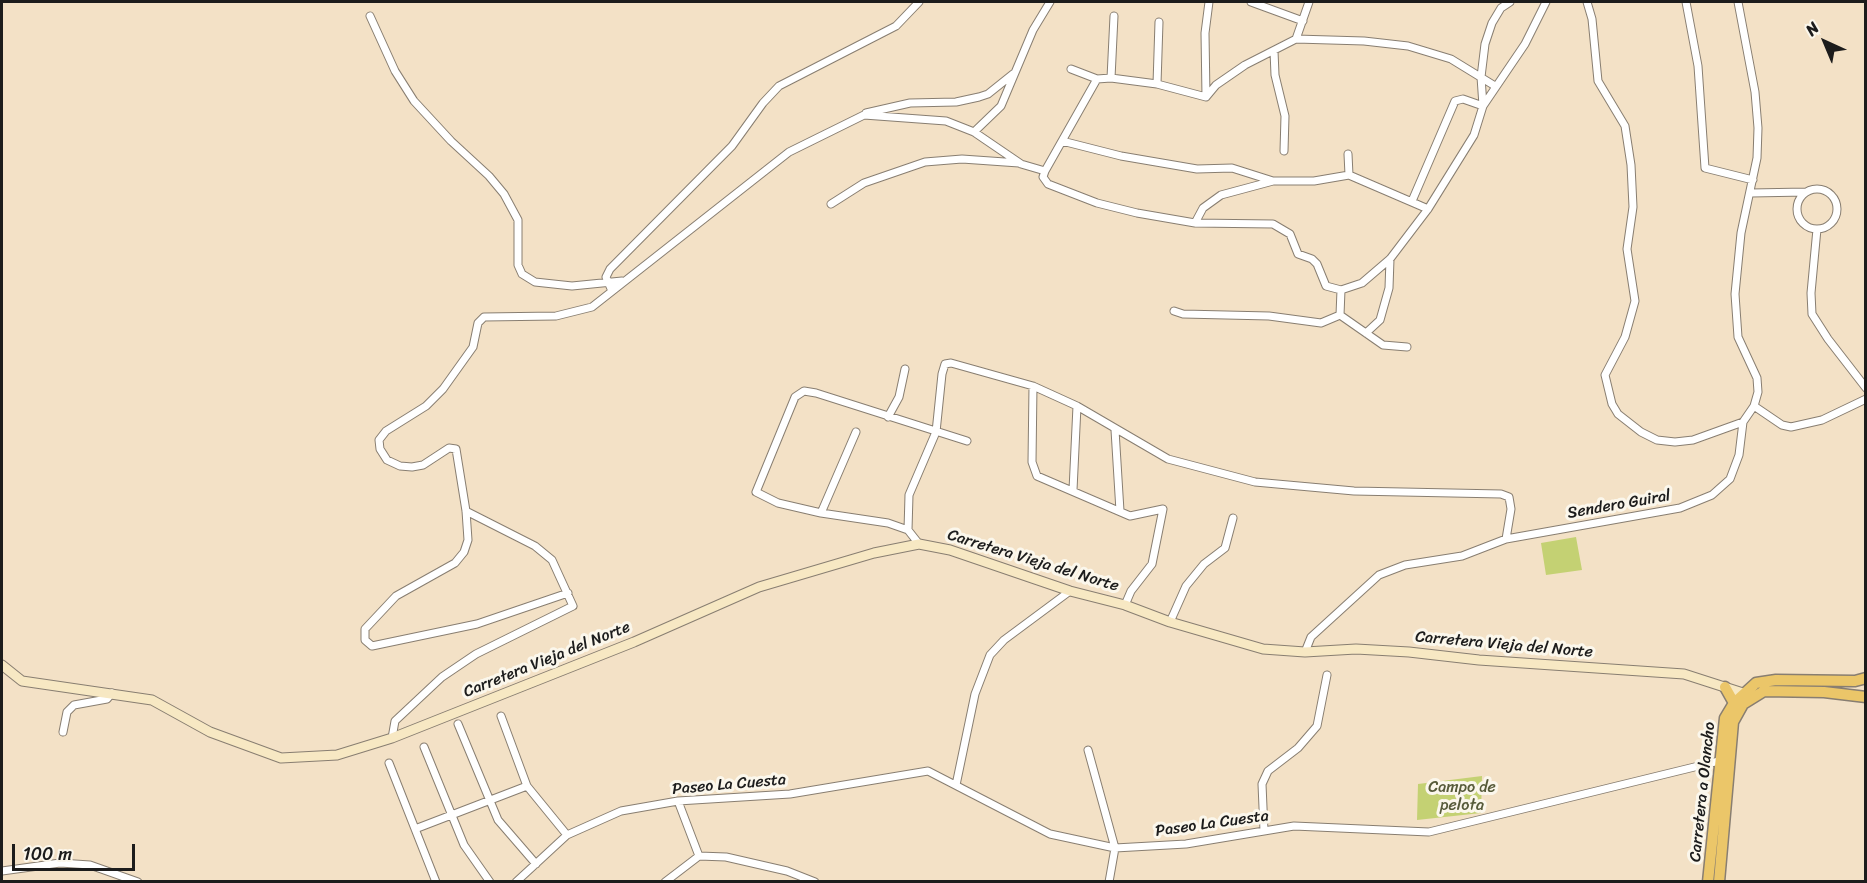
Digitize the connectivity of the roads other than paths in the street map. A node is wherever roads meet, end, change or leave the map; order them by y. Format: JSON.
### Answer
{"nodes":[{"id":1,"x":920,"y":2,"type":"edge"},
{"id":2,"x":1050,"y":2,"type":"edge"},
{"id":3,"x":1209,"y":2,"type":"edge"},
{"id":4,"x":1251,"y":2,"type":"edge"},
{"id":5,"x":1309,"y":2,"type":"edge"},
{"id":6,"x":1510,"y":2,"type":"edge"},
{"id":7,"x":1546,"y":2,"type":"edge"},
{"id":8,"x":1587,"y":2,"type":"edge"},
{"id":9,"x":1686,"y":2,"type":"edge"},
{"id":10,"x":1738,"y":2,"type":"edge"},
{"id":11,"x":370,"y":16,"type":"dead end"},
{"id":12,"x":1114,"y":16,"type":"dead end"},
{"id":13,"x":1303,"y":21,"type":"junction"},
{"id":14,"x":1159,"y":22,"type":"dead end"},
{"id":15,"x":1296,"y":39,"type":"junction"},
{"id":16,"x":1274,"y":51,"type":"junction"},
{"id":17,"x":1071,"y":69,"type":"dead end"},
{"id":18,"x":1013,"y":74,"type":"junction"},
{"id":19,"x":1481,"y":77,"type":"junction"},
{"id":20,"x":1112,"y":78,"type":"junction"},
{"id":21,"x":1097,"y":79,"type":"junction"},
{"id":22,"x":1157,"y":84,"type":"junction"},
{"id":23,"x":1495,"y":86,"type":"junction"},
{"id":24,"x":1206,"y":97,"type":"junction"},
{"id":25,"x":1483,"y":106,"type":"junction"},
{"id":26,"x":864,"y":115,"type":"junction"},
{"id":27,"x":974,"y":132,"type":"junction"},
{"id":28,"x":1062,"y":141,"type":"junction"},
{"id":29,"x":1284,"y":152,"type":"dead end"},
{"id":30,"x":1348,"y":154,"type":"dead end"},
{"id":31,"x":1021,"y":164,"type":"junction"},
{"id":32,"x":1046,"y":171,"type":"junction"},
{"id":33,"x":1349,"y":175,"type":"junction"},
{"id":34,"x":1753,"y":180,"type":"junction"},
{"id":35,"x":1273,"y":181,"type":"junction"},
{"id":36,"x":1806,"y":192,"type":"junction"},
{"id":37,"x":1750,"y":193,"type":"junction"},
{"id":38,"x":1412,"y":201,"type":"junction"},
{"id":39,"x":831,"y":204,"type":"dead end"},
{"id":40,"x":1428,"y":209,"type":"junction"},
{"id":41,"x":1195,"y":223,"type":"junction"},
{"id":42,"x":1817,"y":229,"type":"junction"},
{"id":43,"x":1390,"y":259,"type":"junction"},
{"id":44,"x":625,"y":280,"type":"junction"},
{"id":45,"x":608,"y":283,"type":"junction"},
{"id":46,"x":1341,"y":290,"type":"junction"},
{"id":47,"x":612,"y":291,"type":"junction"},
{"id":48,"x":1174,"y":311,"type":"dead end"},
{"id":49,"x":1340,"y":315,"type":"junction"},
{"id":50,"x":1366,"y":333,"type":"junction"},
{"id":51,"x":1407,"y":347,"type":"dead end"},
{"id":52,"x":905,"y":369,"type":"dead end"},
{"id":53,"x":1033,"y":386,"type":"junction"},
{"id":54,"x":1866,"y":388,"type":"edge"},
{"id":55,"x":1866,"y":399,"type":"edge"},
{"id":56,"x":1077,"y":406,"type":"junction"},
{"id":57,"x":1754,"y":406,"type":"junction"},
{"id":58,"x":888,"y":417,"type":"junction"},
{"id":59,"x":1743,"y":422,"type":"junction"},
{"id":60,"x":1115,"y":430,"type":"junction"},
{"id":61,"x":856,"y":432,"type":"dead end"},
{"id":62,"x":936,"y":432,"type":"junction"},
{"id":63,"x":967,"y":441,"type":"dead end"},
{"id":64,"x":1073,"y":490,"type":"junction"},
{"id":65,"x":1120,"y":511,"type":"junction"},
{"id":66,"x":466,"y":512,"type":"junction"},
{"id":67,"x":821,"y":513,"type":"junction"},
{"id":68,"x":1233,"y":518,"type":"dead end"},
{"id":69,"x":908,"y":530,"type":"junction"},
{"id":70,"x":1506,"y":539,"type":"junction"},
{"id":71,"x":919,"y":544,"type":"junction"},
{"id":72,"x":1071,"y":591,"type":"junction"},
{"id":73,"x":568,"y":593,"type":"junction"},
{"id":74,"x":1125,"y":605,"type":"junction"},
{"id":75,"x":1170,"y":622,"type":"junction"},
{"id":76,"x":1305,"y":652,"type":"junction"},
{"id":77,"x":2,"y":665,"type":"edge"},
{"id":78,"x":1327,"y":675,"type":"dead end"},
{"id":79,"x":1866,"y":678,"type":"edge"},
{"id":80,"x":1725,"y":687,"type":"junction"},
{"id":81,"x":112,"y":693,"type":"junction"},
{"id":82,"x":1743,"y":693,"type":"junction"},
{"id":83,"x":1866,"y":697,"type":"edge"},
{"id":84,"x":1734,"y":703,"type":"junction"},
{"id":85,"x":501,"y":716,"type":"dead end"},
{"id":86,"x":458,"y":724,"type":"dead end"},
{"id":87,"x":63,"y":732,"type":"dead end"},
{"id":88,"x":392,"y":738,"type":"junction"},
{"id":89,"x":424,"y":747,"type":"dead end"},
{"id":90,"x":1088,"y":750,"type":"dead end"},
{"id":91,"x":1725,"y":760,"type":"junction"},
{"id":92,"x":389,"y":763,"type":"dead end"},
{"id":93,"x":956,"y":785,"type":"junction"},
{"id":94,"x":527,"y":786,"type":"junction"},
{"id":95,"x":489,"y":801,"type":"junction"},
{"id":96,"x":678,"y":801,"type":"junction"},
{"id":97,"x":451,"y":815,"type":"junction"},
{"id":98,"x":415,"y":829,"type":"junction"},
{"id":99,"x":1264,"y":831,"type":"junction"},
{"id":100,"x":567,"y":835,"type":"junction"},
{"id":101,"x":1115,"y":848,"type":"junction"},
{"id":102,"x":699,"y":856,"type":"junction"},
{"id":103,"x":536,"y":864,"type":"junction"},
{"id":104,"x":2,"y":871,"type":"edge"},
{"id":105,"x":138,"y":882,"type":"edge"},
{"id":106,"x":436,"y":882,"type":"edge"},
{"id":107,"x":490,"y":882,"type":"edge"},
{"id":108,"x":516,"y":882,"type":"edge"},
{"id":109,"x":666,"y":882,"type":"edge"},
{"id":110,"x":815,"y":882,"type":"edge"},
{"id":111,"x":1109,"y":882,"type":"edge"},
{"id":112,"x":1708,"y":882,"type":"edge"},
{"id":113,"x":1719,"y":882,"type":"edge"}],
"edges":[{"from":1,"to":45,"type":"street"},
{"from":2,"to":18,"type":"street"},
{"from":3,"to":24,"type":"street"},
{"from":4,"to":13,"type":"street"},
{"from":5,"to":13,"type":"street"},
{"from":6,"to":19,"type":"street"},
{"from":7,"to":23,"type":"street"},
{"from":8,"to":59,"type":"street"},
{"from":9,"to":34,"type":"street"},
{"from":10,"to":34,"type":"street","name":"Sendero Guiral"},
{"from":11,"to":45,"type":"street"},
{"from":12,"to":20,"type":"street"},
{"from":13,"to":15,"type":"street"},
{"from":14,"to":22,"type":"street"},
{"from":15,"to":16,"type":"street"},
{"from":15,"to":19,"type":"street"},
{"from":16,"to":24,"type":"street"},
{"from":16,"to":29,"type":"street"},
{"from":17,"to":21,"type":"street"},
{"from":18,"to":26,"type":"street"},
{"from":18,"to":27,"type":"street"},
{"from":19,"to":23,"type":"street"},
{"from":19,"to":25,"type":"street"},
{"from":20,"to":21,"type":"street"},
{"from":20,"to":22,"type":"street"},
{"from":21,"to":28,"type":"street"},
{"from":22,"to":24,"type":"street"},
{"from":23,"to":25,"type":"street"},
{"from":25,"to":38,"type":"street"},
{"from":25,"to":40,"type":"street"},
{"from":26,"to":27,"type":"street"},
{"from":26,"to":44,"type":"street"},
{"from":27,"to":31,"type":"street"},
{"from":28,"to":32,"type":"street"},
{"from":28,"to":35,"type":"street"},
{"from":30,"to":33,"type":"street"},
{"from":31,"to":32,"type":"street"},
{"from":31,"to":39,"type":"street"},
{"from":32,"to":41,"type":"street"},
{"from":33,"to":35,"type":"street"},
{"from":33,"to":38,"type":"street"},
{"from":34,"to":37,"type":"street","name":"Sendero Guiral"},
{"from":35,"to":41,"type":"street"},
{"from":36,"to":37,"type":"street"},
{"from":36,"to":42,"type":"street"},
{"from":36,"to":42,"type":"street"},
{"from":37,"to":57,"type":"street","name":"Sendero Guiral"},
{"from":38,"to":40,"type":"street"},
{"from":40,"to":43,"type":"street"},
{"from":41,"to":46,"type":"street"},
{"from":42,"to":54,"type":"street"},
{"from":43,"to":46,"type":"street"},
{"from":43,"to":50,"type":"street"},
{"from":44,"to":45,"type":"street"},
{"from":44,"to":47,"type":"street"},
{"from":45,"to":47,"type":"street"},
{"from":46,"to":49,"type":"street"},
{"from":47,"to":66,"type":"street"},
{"from":48,"to":49,"type":"street"},
{"from":49,"to":50,"type":"street"},
{"from":50,"to":51,"type":"street"},
{"from":52,"to":58,"type":"street"},
{"from":53,"to":56,"type":"street"},
{"from":53,"to":62,"type":"street"},
{"from":53,"to":64,"type":"street"},
{"from":55,"to":57,"type":"street"},
{"from":56,"to":60,"type":"street"},
{"from":56,"to":64,"type":"street"},
{"from":57,"to":59,"type":"street","name":"Sendero Guiral"},
{"from":58,"to":62,"type":"street"},
{"from":58,"to":67,"type":"street"},
{"from":59,"to":70,"type":"street","name":"Sendero Guiral"},
{"from":60,"to":65,"type":"street"},
{"from":60,"to":70,"type":"street"},
{"from":61,"to":67,"type":"street"},
{"from":62,"to":63,"type":"street"},
{"from":62,"to":69,"type":"street"},
{"from":64,"to":65,"type":"street"},
{"from":65,"to":74,"type":"street"},
{"from":66,"to":73,"type":"street"},
{"from":66,"to":73,"type":"street"},
{"from":67,"to":69,"type":"street"},
{"from":68,"to":75,"type":"street"},
{"from":69,"to":71,"type":"street"},
{"from":70,"to":76,"type":"street","name":"Sendero Guiral"},
{"from":71,"to":72,"type":"street","name":"Carretera Vieja del Norte"},
{"from":71,"to":88,"type":"street","name":"Carretera Vieja del Norte"},
{"from":72,"to":74,"type":"street","name":"Carretera Vieja del Norte"},
{"from":72,"to":93,"type":"street"},
{"from":73,"to":88,"type":"street"},
{"from":74,"to":75,"type":"street","name":"Carretera Vieja del Norte"},
{"from":75,"to":76,"type":"street","name":"Carretera Vieja del Norte"},
{"from":76,"to":80,"type":"street","name":"Carretera Vieja del Norte"},
{"from":77,"to":81,"type":"street","name":"Carretera Vieja del Norte"},
{"from":78,"to":99,"type":"street"},
{"from":79,"to":82,"type":"main road","name":"Carretera a Olancho"},
{"from":80,"to":82,"type":"street","name":"Carretera Vieja del Norte"},
{"from":80,"to":84,"type":"main road"},
{"from":81,"to":87,"type":"street"},
{"from":81,"to":88,"type":"street","name":"Carretera Vieja del Norte"},
{"from":82,"to":84,"type":"main road","name":"Carretera a Olancho"},
{"from":83,"to":91,"type":"main road","name":"Carretera a Olancho"},
{"from":84,"to":91,"type":"main road","name":"Carretera a Olancho"},
{"from":85,"to":94,"type":"street"},
{"from":86,"to":95,"type":"street"},
{"from":89,"to":97,"type":"street"},
{"from":90,"to":101,"type":"street"},
{"from":91,"to":99,"type":"street","name":"Paseo La Cuesta"},
{"from":91,"to":112,"type":"main road","name":"Carretera a Olancho"},
{"from":91,"to":113,"type":"main road","name":"Carretera a Olancho"},
{"from":92,"to":98,"type":"street"},
{"from":93,"to":96,"type":"street","name":"Paseo La Cuesta"},
{"from":93,"to":101,"type":"street","name":"Paseo La Cuesta"},
{"from":94,"to":95,"type":"street"},
{"from":94,"to":100,"type":"street"},
{"from":95,"to":97,"type":"street"},
{"from":95,"to":103,"type":"street"},
{"from":96,"to":100,"type":"street","name":"Paseo La Cuesta"},
{"from":96,"to":102,"type":"street"},
{"from":97,"to":98,"type":"street"},
{"from":97,"to":107,"type":"street"},
{"from":98,"to":106,"type":"street"},
{"from":99,"to":101,"type":"street","name":"Paseo La Cuesta"},
{"from":100,"to":103,"type":"street","name":"Paseo La Cuesta"},
{"from":101,"to":111,"type":"street"},
{"from":102,"to":109,"type":"street"},
{"from":102,"to":110,"type":"street"},
{"from":103,"to":108,"type":"street","name":"Paseo La Cuesta"},
{"from":104,"to":105,"type":"street"}]}
